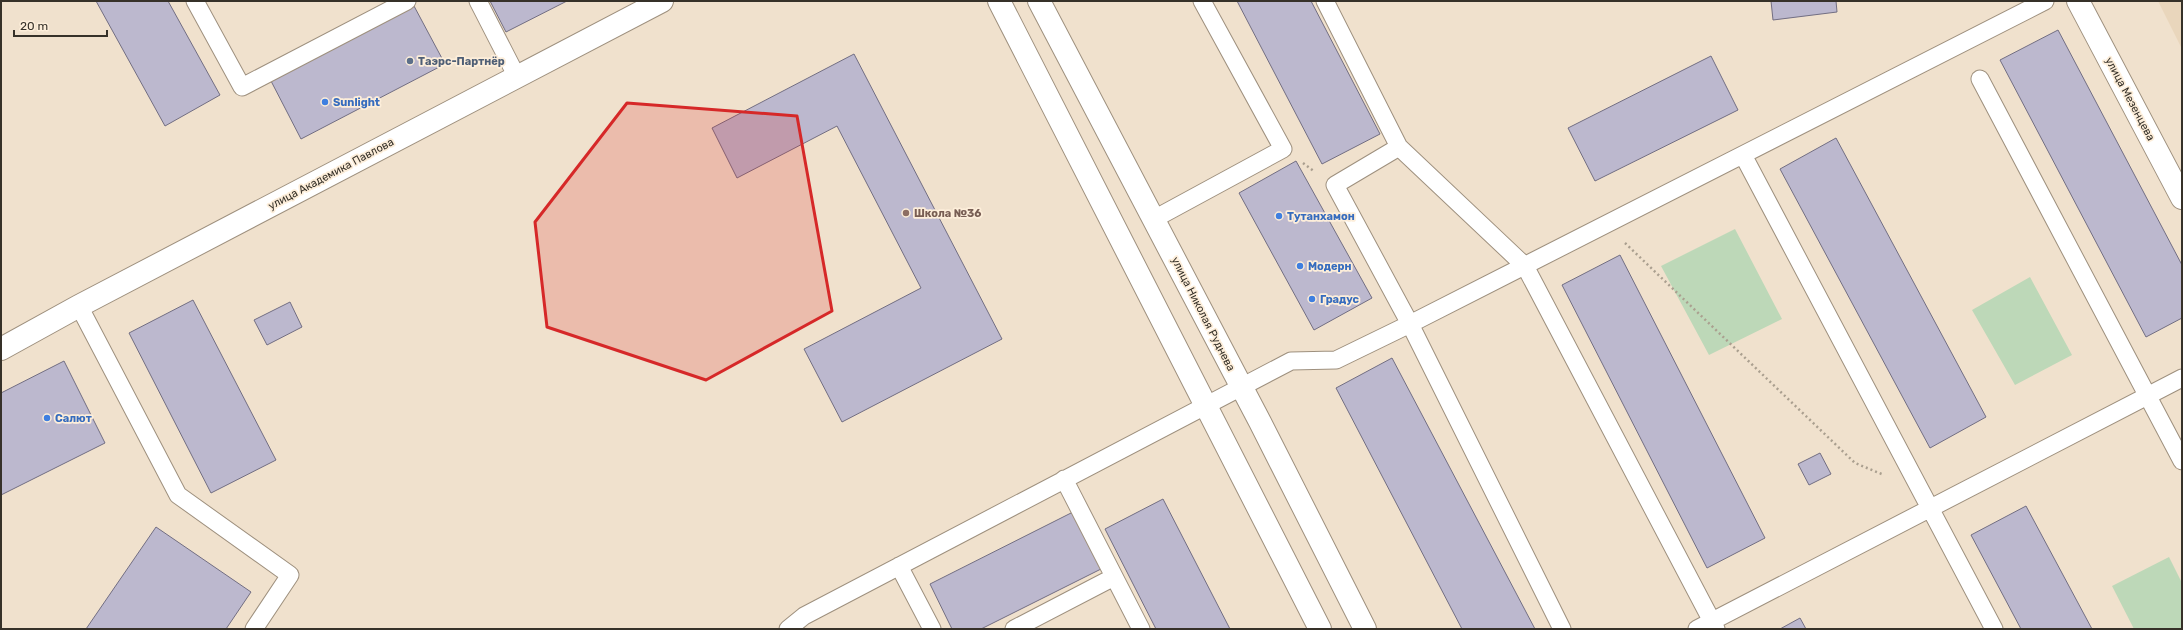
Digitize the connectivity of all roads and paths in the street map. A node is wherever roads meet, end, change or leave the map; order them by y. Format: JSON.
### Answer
{"nodes":[{"id":1,"x":195,"y":1,"type":"edge"},
{"id":2,"x":407,"y":1,"type":"edge"},
{"id":3,"x":478,"y":1,"type":"edge"},
{"id":4,"x":662,"y":1,"type":"edge"},
{"id":5,"x":1000,"y":1,"type":"edge"},
{"id":6,"x":1040,"y":1,"type":"edge"},
{"id":7,"x":1202,"y":1,"type":"edge"},
{"id":8,"x":1325,"y":1,"type":"edge"},
{"id":9,"x":2045,"y":1,"type":"edge"},
{"id":10,"x":2078,"y":1,"type":"edge"},
{"id":11,"x":517,"y":77,"type":"junction"},
{"id":12,"x":1980,"y":79,"type":"dead end"},
{"id":13,"x":1399,"y":147,"type":"junction"},
{"id":14,"x":1283,"y":150,"type":"junction"},
{"id":15,"x":1743,"y":155,"type":"junction"},
{"id":16,"x":1334,"y":185,"type":"junction"},
{"id":17,"x":2182,"y":198,"type":"edge"},
{"id":18,"x":1154,"y":219,"type":"junction"},
{"id":19,"x":1606,"y":225,"type":"junction"},
{"id":20,"x":1525,"y":266,"type":"junction"},
{"id":21,"x":79,"y":306,"type":"junction"},
{"id":22,"x":1410,"y":324,"type":"junction"},
{"id":23,"x":1,"y":349,"type":"edge"},
{"id":24,"x":2182,"y":378,"type":"edge"},
{"id":25,"x":1241,"y":386,"type":"junction"},
{"id":26,"x":2148,"y":396,"type":"junction"},
{"id":27,"x":1206,"y":406,"type":"junction"},
{"id":28,"x":2182,"y":461,"type":"edge"},
{"id":29,"x":1064,"y":479,"type":"junction"},
{"id":30,"x":1922,"y":491,"type":"junction"},
{"id":31,"x":1931,"y":508,"type":"junction"},
{"id":32,"x":899,"y":566,"type":"junction"},
{"id":33,"x":1114,"y":577,"type":"junction"},
{"id":34,"x":1708,"y":626,"type":"edge"},
{"id":35,"x":254,"y":629,"type":"edge"},
{"id":36,"x":788,"y":629,"type":"edge"},
{"id":37,"x":932,"y":629,"type":"edge"},
{"id":38,"x":1014,"y":629,"type":"edge"},
{"id":39,"x":1141,"y":629,"type":"edge"},
{"id":40,"x":1320,"y":629,"type":"edge"},
{"id":41,"x":1365,"y":629,"type":"edge"},
{"id":42,"x":1562,"y":629,"type":"edge"},
{"id":43,"x":1994,"y":629,"type":"edge"}],
"edges":[{"from":1,"to":2,"type":"lane"},
{"from":3,"to":11,"type":"lane"},
{"from":4,"to":11,"type":"street","name":"улица Академика Павлова"},
{"from":5,"to":27,"type":"street"},
{"from":6,"to":18,"type":"street","name":"улица Николая Руднева"},
{"from":7,"to":14,"type":"lane"},
{"from":8,"to":13,"type":"lane"},
{"from":9,"to":15,"type":"lane"},
{"from":10,"to":17,"type":"street","name":"улица Мезенцева"},
{"from":11,"to":21,"type":"street","name":"улица Академика Павлова"},
{"from":12,"to":26,"type":"lane"},
{"from":13,"to":16,"type":"lane"},
{"from":13,"to":20,"type":"lane"},
{"from":14,"to":16,"type":"path"},
{"from":14,"to":18,"type":"lane"},
{"from":15,"to":19,"type":"lane"},
{"from":15,"to":30,"type":"lane"},
{"from":16,"to":22,"type":"lane"},
{"from":18,"to":25,"type":"street","name":"улица Николая Руднева"},
{"from":19,"to":20,"type":"lane"},
{"from":19,"to":30,"type":"path"},
{"from":20,"to":22,"type":"lane"},
{"from":20,"to":34,"type":"lane"},
{"from":21,"to":23,"type":"street","name":"улица Академика Павлова"},
{"from":21,"to":35,"type":"lane"},
{"from":22,"to":25,"type":"lane"},
{"from":22,"to":42,"type":"lane"},
{"from":24,"to":26,"type":"lane"},
{"from":25,"to":27,"type":"lane"},
{"from":25,"to":41,"type":"street","name":"улица Николая Руднева"},
{"from":26,"to":28,"type":"lane"},
{"from":26,"to":31,"type":"lane"},
{"from":27,"to":29,"type":"lane"},
{"from":27,"to":40,"type":"street"},
{"from":29,"to":32,"type":"lane"},
{"from":29,"to":33,"type":"lane"},
{"from":30,"to":31,"type":"lane"},
{"from":31,"to":34,"type":"lane"},
{"from":31,"to":43,"type":"lane"},
{"from":32,"to":36,"type":"lane"},
{"from":32,"to":37,"type":"lane"},
{"from":33,"to":38,"type":"lane"},
{"from":33,"to":39,"type":"lane"}]}
